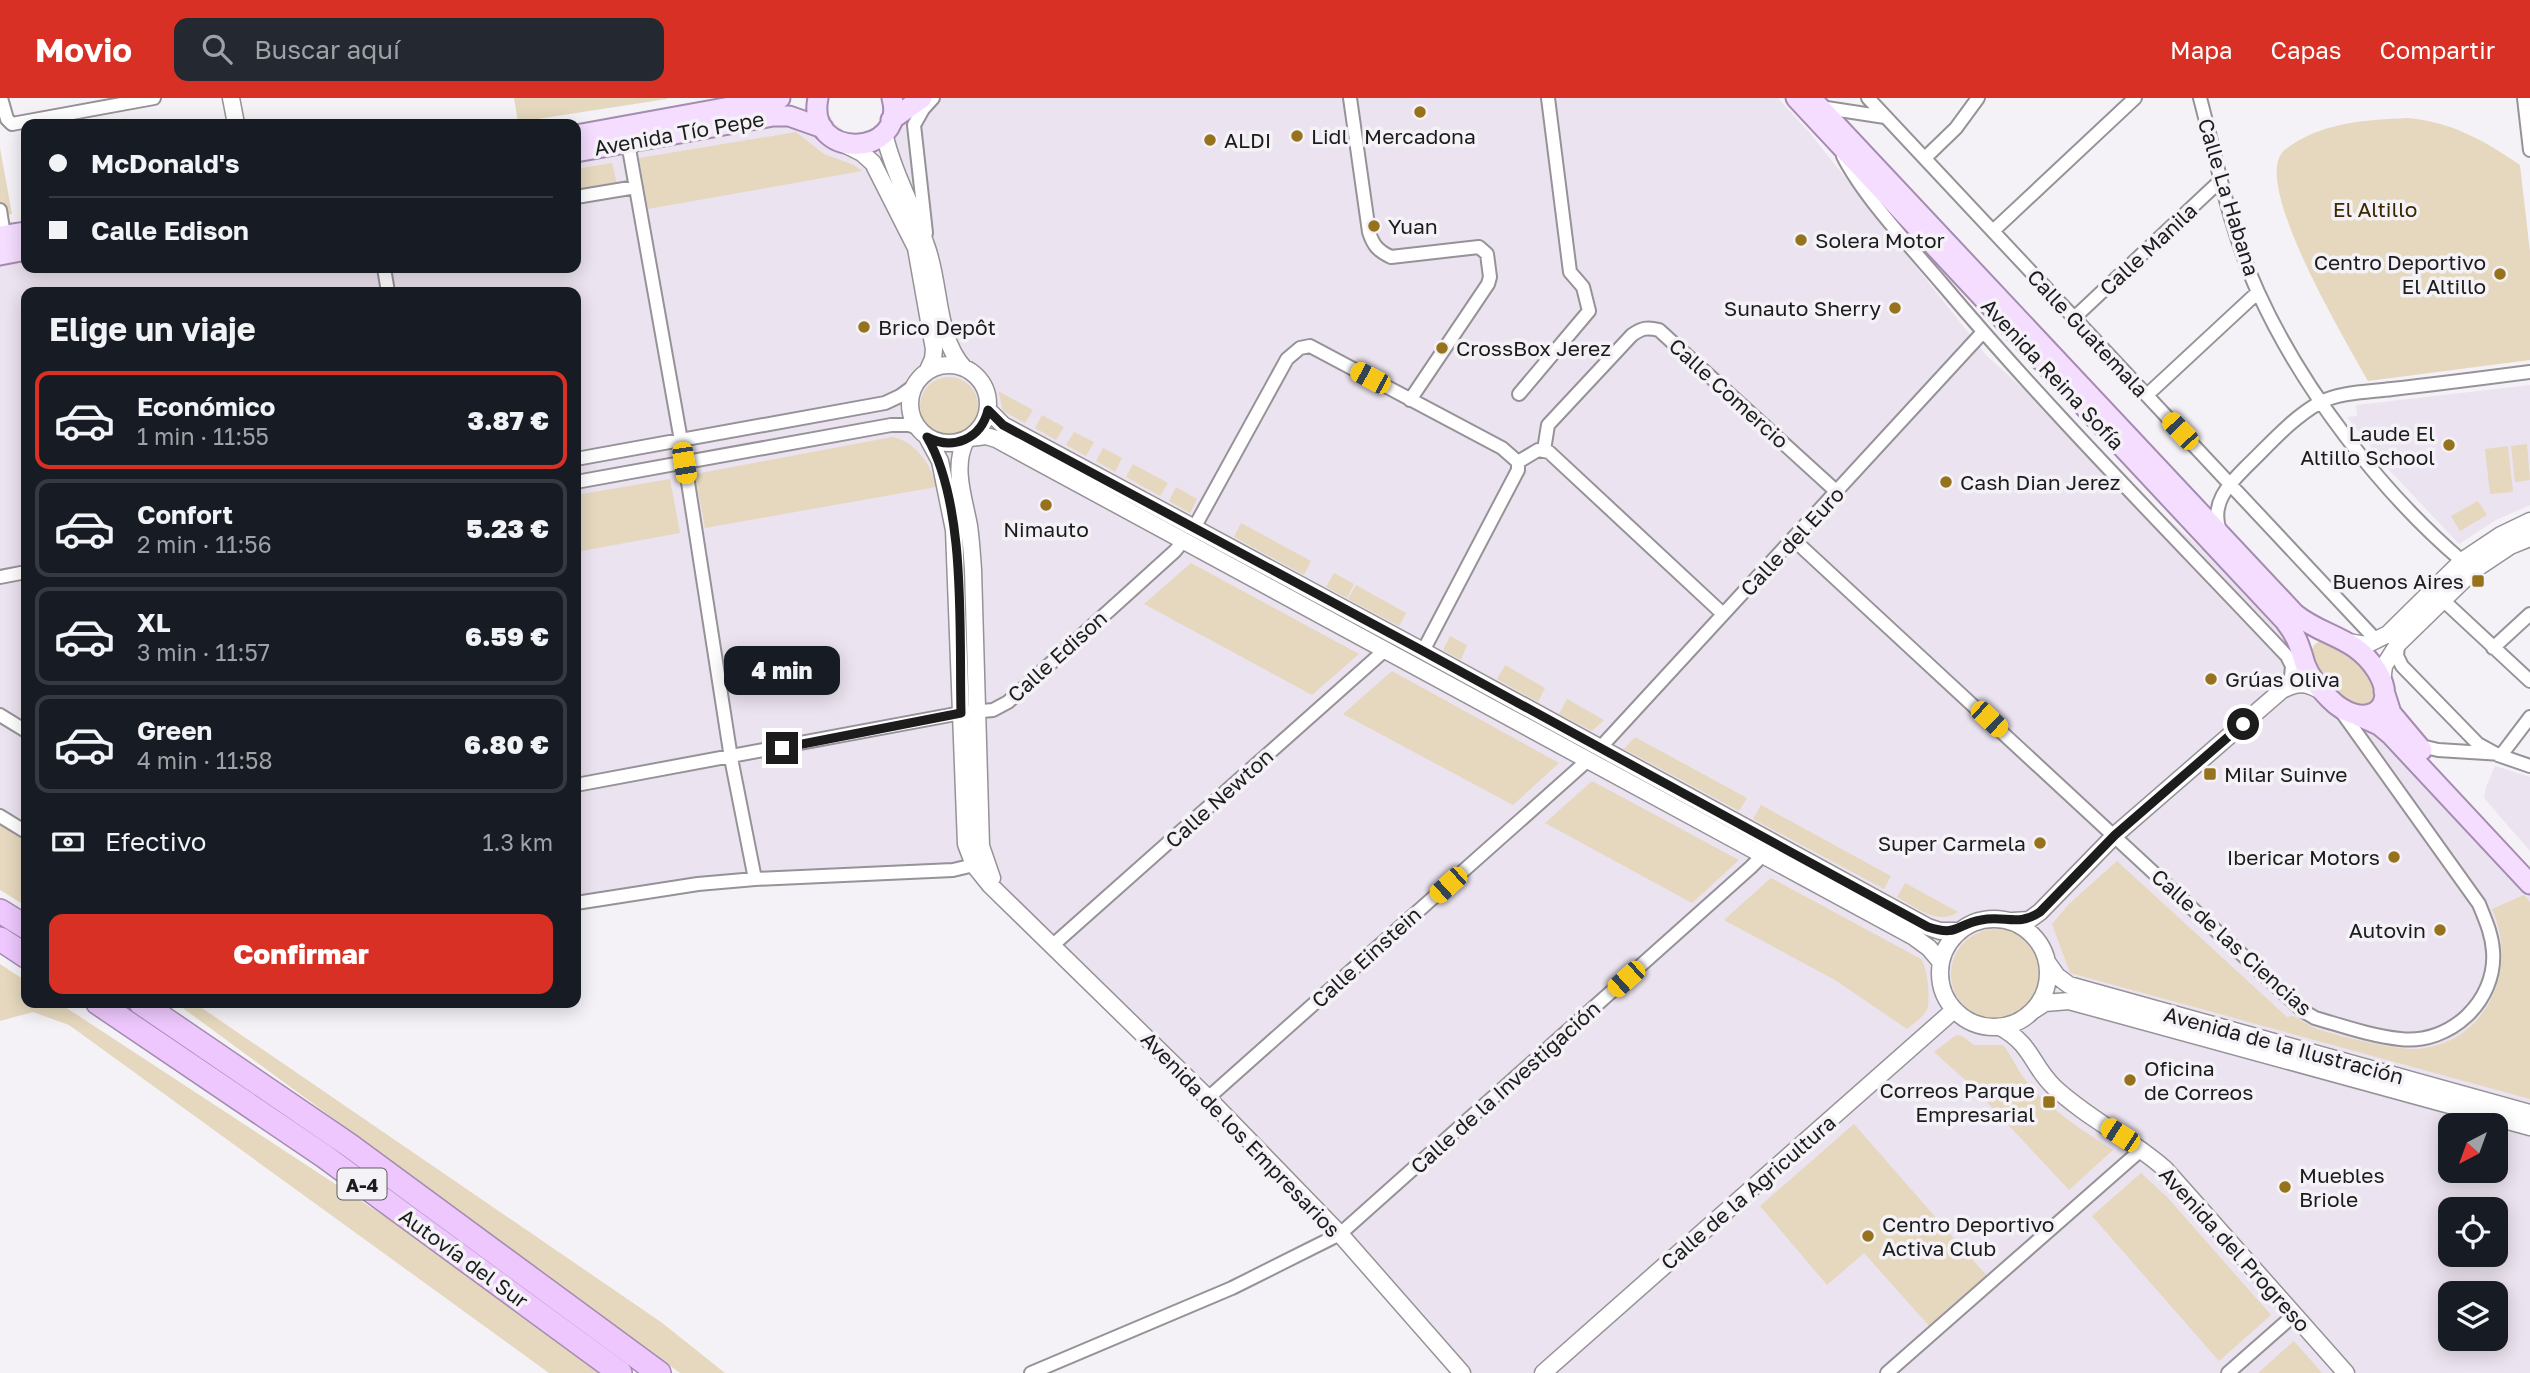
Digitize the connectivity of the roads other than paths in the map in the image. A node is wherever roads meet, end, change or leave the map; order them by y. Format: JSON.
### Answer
{"nodes":[{"id":1,"x":1,"y":98,"type":"edge"},
{"id":2,"x":154,"y":98,"type":"edge"},
{"id":3,"x":231,"y":98,"type":"edge"},
{"id":4,"x":777,"y":98,"type":"edge"},
{"id":5,"x":818,"y":98,"type":"edge"},
{"id":6,"x":892,"y":98,"type":"edge"},
{"id":7,"x":922,"y":98,"type":"edge"},
{"id":8,"x":933,"y":98,"type":"edge"},
{"id":9,"x":1350,"y":98,"type":"edge"},
{"id":10,"x":1548,"y":98,"type":"edge"},
{"id":11,"x":1796,"y":98,"type":"edge"},
{"id":12,"x":1868,"y":98,"type":"edge"},
{"id":13,"x":1978,"y":98,"type":"edge"},
{"id":14,"x":2135,"y":98,"type":"edge"},
{"id":15,"x":2200,"y":98,"type":"edge"},
{"id":16,"x":2524,"y":98,"type":"edge"},
{"id":17,"x":753,"y":101,"type":"edge"},
{"id":18,"x":1815,"y":103,"type":"edge"},
{"id":19,"x":1885,"y":117,"type":"junction"},
{"id":20,"x":30,"y":119,"type":"edge"},
{"id":21,"x":235,"y":119,"type":"edge"},
{"id":22,"x":6,"y":123,"type":"edge"},
{"id":23,"x":888,"y":127,"type":"junction"},
{"id":24,"x":823,"y":128,"type":"junction"},
{"id":25,"x":581,"y":134,"type":"edge"},
{"id":26,"x":838,"y":142,"type":"junction"},
{"id":27,"x":628,"y":143,"type":"junction"},
{"id":28,"x":1837,"y":143,"type":"junction"},
{"id":29,"x":2530,"y":150,"type":"edge"},
{"id":30,"x":581,"y":151,"type":"edge"},
{"id":31,"x":1924,"y":158,"type":"junction"},
{"id":32,"x":2221,"y":180,"type":"junction"},
{"id":33,"x":636,"y":187,"type":"junction"},
{"id":34,"x":581,"y":196,"type":"edge"},
{"id":35,"x":0,"y":209,"type":"edge"},
{"id":36,"x":1993,"y":231,"type":"junction"},
{"id":37,"x":21,"y":234,"type":"edge"},
{"id":38,"x":1,"y":242,"type":"edge"},
{"id":39,"x":927,"y":247,"type":"junction"},
{"id":40,"x":21,"y":248,"type":"edge"},
{"id":41,"x":2258,"y":292,"type":"junction"},
{"id":42,"x":2074,"y":318,"type":"junction"},
{"id":43,"x":1983,"y":332,"type":"junction"},
{"id":44,"x":964,"y":368,"type":"junction"},
{"id":45,"x":927,"y":372,"type":"junction"},
{"id":46,"x":2530,"y":372,"type":"edge"},
{"id":47,"x":915,"y":385,"type":"junction"},
{"id":48,"x":1519,"y":394,"type":"dead end"},
{"id":49,"x":2147,"y":395,"type":"junction"},
{"id":50,"x":1410,"y":400,"type":"junction"},
{"id":51,"x":2321,"y":401,"type":"junction"},
{"id":52,"x":988,"y":410,"type":"junction"},
{"id":53,"x":923,"y":432,"type":"junction"},
{"id":54,"x":968,"y":439,"type":"junction"},
{"id":55,"x":681,"y":442,"type":"junction"},
{"id":56,"x":1544,"y":450,"type":"junction"},
{"id":57,"x":581,"y":458,"type":"edge"},
{"id":58,"x":1518,"y":462,"type":"junction"},
{"id":59,"x":684,"y":463,"type":"junction"},
{"id":60,"x":581,"y":481,"type":"edge"},
{"id":61,"x":2229,"y":484,"type":"junction"},
{"id":62,"x":1837,"y":492,"type":"junction"},
{"id":63,"x":2530,"y":521,"type":"edge"},
{"id":64,"x":1189,"y":534,"type":"junction"},
{"id":65,"x":2223,"y":538,"type":"junction"},
{"id":66,"x":2530,"y":538,"type":"edge"},
{"id":67,"x":1793,"y":539,"type":"junction"},
{"id":68,"x":2462,"y":561,"type":"junction"},
{"id":69,"x":21,"y":573,"type":"edge"},
{"id":70,"x":0,"y":577,"type":"edge"},
{"id":71,"x":2444,"y":601,"type":"junction"},
{"id":72,"x":2240,"y":606,"type":"junction"},
{"id":73,"x":2277,"y":613,"type":"junction"},
{"id":74,"x":1723,"y":614,"type":"junction"},
{"id":75,"x":2530,"y":614,"type":"edge"},
{"id":76,"x":2326,"y":632,"type":"junction"},
{"id":77,"x":2377,"y":641,"type":"junction"},
{"id":78,"x":2348,"y":642,"type":"junction"},
{"id":79,"x":2398,"y":644,"type":"junction"},
{"id":80,"x":2493,"y":648,"type":"junction"},
{"id":81,"x":1385,"y":650,"type":"junction"},
{"id":82,"x":1423,"y":651,"type":"junction"},
{"id":83,"x":2303,"y":654,"type":"junction"},
{"id":84,"x":2530,"y":681,"type":"edge"},
{"id":85,"x":2287,"y":684,"type":"junction"},
{"id":86,"x":2383,"y":686,"type":"junction"},
{"id":87,"x":2323,"y":692,"type":"junction"},
{"id":88,"x":2339,"y":707,"type":"junction"},
{"id":89,"x":969,"y":713,"type":"junction"},
{"id":90,"x":0,"y":715,"type":"edge"},
{"id":91,"x":2359,"y":716,"type":"junction"},
{"id":92,"x":2530,"y":717,"type":"edge"},
{"id":93,"x":21,"y":728,"type":"edge"},
{"id":94,"x":2417,"y":746,"type":"junction"},
{"id":95,"x":1594,"y":754,"type":"junction"},
{"id":96,"x":2498,"y":755,"type":"junction"},
{"id":97,"x":732,"y":758,"type":"junction"},
{"id":98,"x":2530,"y":766,"type":"edge"},
{"id":99,"x":581,"y":784,"type":"edge"},
{"id":100,"x":0,"y":816,"type":"edge"},
{"id":101,"x":21,"y":829,"type":"edge"},
{"id":102,"x":2115,"y":835,"type":"junction"},
{"id":103,"x":1763,"y":855,"type":"junction"},
{"id":104,"x":974,"y":865,"type":"junction"},
{"id":105,"x":2530,"y":866,"type":"edge"},
{"id":106,"x":755,"y":879,"type":"junction"},
{"id":107,"x":2530,"y":884,"type":"edge"},
{"id":108,"x":581,"y":902,"type":"edge"},
{"id":109,"x":1010,"y":903,"type":"junction"},
{"id":110,"x":0,"y":911,"type":"edge"},
{"id":111,"x":2040,"y":912,"type":"junction"},
{"id":112,"x":2012,"y":921,"type":"junction"},
{"id":113,"x":21,"y":924,"type":"edge"},
{"id":114,"x":1958,"y":931,"type":"junction"},
{"id":115,"x":0,"y":939,"type":"edge"},
{"id":116,"x":2038,"y":941,"type":"junction"},
{"id":117,"x":1053,"y":945,"type":"junction"},
{"id":118,"x":21,"y":953,"type":"edge"},
{"id":119,"x":1940,"y":961,"type":"junction"},
{"id":120,"x":2047,"y":962,"type":"junction"},
{"id":121,"x":105,"y":1008,"type":"edge"},
{"id":122,"x":148,"y":1008,"type":"edge"},
{"id":123,"x":1954,"y":1010,"type":"junction"},
{"id":124,"x":2032,"y":1012,"type":"junction"},
{"id":125,"x":2000,"y":1027,"type":"junction"},
{"id":126,"x":2027,"y":1047,"type":"junction"},
{"id":127,"x":1208,"y":1098,"type":"junction"},
{"id":128,"x":2530,"y":1113,"type":"edge"},
{"id":129,"x":2530,"y":1127,"type":"edge"},
{"id":130,"x":2142,"y":1149,"type":"junction"},
{"id":131,"x":1340,"y":1234,"type":"junction"},
{"id":132,"x":2294,"y":1315,"type":"junction"},
{"id":133,"x":620,"y":1373,"type":"edge"},
{"id":134,"x":659,"y":1373,"type":"edge"},
{"id":135,"x":1031,"y":1373,"type":"edge"},
{"id":136,"x":1462,"y":1373,"type":"edge"},
{"id":137,"x":1543,"y":1373,"type":"edge"},
{"id":138,"x":1887,"y":1373,"type":"edge"},
{"id":139,"x":2228,"y":1373,"type":"edge"},
{"id":140,"x":2346,"y":1373,"type":"edge"}],
"edges":[{"from":1,"to":22,"type":"street"},
{"from":2,"to":20,"type":"street"},
{"from":3,"to":21,"type":"street"},
{"from":4,"to":17,"type":"main road","name":"Avenida Tío Pepe"},
{"from":5,"to":24,"type":"main road"},
{"from":6,"to":23,"type":"main road"},
{"from":7,"to":23,"type":"main road"},
{"from":8,"to":39,"type":"street"},
{"from":9,"to":50,"type":"street"},
{"from":10,"to":48,"type":"street"},
{"from":11,"to":28,"type":"main road","name":"Avenida Reina Sofía"},
{"from":12,"to":19,"type":"street","name":"Calle Guatemala"},
{"from":13,"to":31,"type":"street"},
{"from":14,"to":36,"type":"street"},
{"from":15,"to":32,"type":"street","name":"Calle La Habana"},
{"from":16,"to":29,"type":"street"},
{"from":17,"to":25,"type":"main road","name":"Avenida Tío Pepe"},
{"from":18,"to":19,"type":"street"},
{"from":18,"to":65,"type":"main road","name":"Avenida Reina Sofía"},
{"from":19,"to":31,"type":"street","name":"Calle Guatemala"},
{"from":23,"to":26,"type":"main road"},
{"from":23,"to":39,"type":"street"},
{"from":24,"to":26,"type":"main road"},
{"from":24,"to":27,"type":"main road","name":"Avenida Tío Pepe"},
{"from":26,"to":45,"type":"street"},
{"from":27,"to":30,"type":"main road","name":"Avenida Tío Pepe"},
{"from":27,"to":33,"type":"street"},
{"from":28,"to":43,"type":"street"},
{"from":28,"to":73,"type":"main road","name":"Avenida Reina Sofía"},
{"from":31,"to":36,"type":"street","name":"Calle Guatemala"},
{"from":32,"to":41,"type":"street","name":"Calle La Habana"},
{"from":32,"to":42,"type":"street","name":"Calle Manila"},
{"from":33,"to":34,"type":"street"},
{"from":33,"to":55,"type":"street"},
{"from":35,"to":38,"type":"street"},
{"from":36,"to":42,"type":"street","name":"Calle Guatemala"},
{"from":37,"to":38,"type":"main road"},
{"from":38,"to":40,"type":"main road"},
{"from":39,"to":44,"type":"street"},
{"from":41,"to":49,"type":"street"},
{"from":41,"to":51,"type":"street","name":"Calle La Habana"},
{"from":42,"to":49,"type":"street","name":"Calle Guatemala"},
{"from":43,"to":62,"type":"street","name":"Calle del Euro"},
{"from":43,"to":72,"type":"street"},
{"from":44,"to":45,"type":"street"},
{"from":44,"to":52,"type":"street"},
{"from":45,"to":47,"type":"street"},
{"from":46,"to":51,"type":"street"},
{"from":47,"to":53,"type":"street"},
{"from":47,"to":55,"type":"street"},
{"from":49,"to":61,"type":"street","name":"Calle Guatemala"},
{"from":50,"to":58,"type":"street","name":"Calle Edison"},
{"from":50,"to":64,"type":"street","name":"Calle Edison"},
{"from":51,"to":61,"type":"street"},
{"from":51,"to":68,"type":"street","name":"Calle La Habana"},
{"from":52,"to":54,"type":"street"},
{"from":52,"to":64,"type":"street"},
{"from":53,"to":54,"type":"street"},
{"from":53,"to":59,"type":"street"},
{"from":53,"to":89,"type":"street","name":"Avenida de los Empresarios"},
{"from":54,"to":64,"type":"street"},
{"from":54,"to":89,"type":"street","name":"Avenida de los Empresarios"},
{"from":55,"to":57,"type":"street"},
{"from":55,"to":59,"type":"street"},
{"from":56,"to":58,"type":"street"},
{"from":56,"to":62,"type":"street","name":"Calle Comercio"},
{"from":56,"to":74,"type":"street"},
{"from":58,"to":82,"type":"street"},
{"from":59,"to":60,"type":"street"},
{"from":59,"to":97,"type":"street"},
{"from":61,"to":65,"type":"street"},
{"from":61,"to":77,"type":"street","name":"Calle Guatemala"},
{"from":62,"to":67,"type":"street","name":"Calle del Euro"},
{"from":63,"to":68,"type":"street"},
{"from":64,"to":81,"type":"street"},
{"from":64,"to":82,"type":"street"},
{"from":64,"to":89,"type":"street","name":"Calle Edison"},
{"from":65,"to":76,"type":"main road","name":"Avenida Reina Sofía"},
{"from":66,"to":71,"type":"street"},
{"from":67,"to":74,"type":"street","name":"Calle del Euro"},
{"from":67,"to":102,"type":"street","name":"Calle de las Ciencias"},
{"from":68,"to":77,"type":"street"},
{"from":69,"to":70,"type":"street"},
{"from":71,"to":79,"type":"street"},
{"from":71,"to":80,"type":"street"},
{"from":72,"to":73,"type":"street"},
{"from":72,"to":85,"type":"street"},
{"from":73,"to":83,"type":"main road","name":"Avenida Reina Sofía"},
{"from":74,"to":95,"type":"street","name":"Calle del Euro"},
{"from":75,"to":80,"type":"street"},
{"from":76,"to":78,"type":"main road","name":"Avenida Reina Sofía"},
{"from":76,"to":83,"type":"main road"},
{"from":77,"to":78,"type":"street"},
{"from":78,"to":86,"type":"main road"},
{"from":79,"to":86,"type":"street"},
{"from":79,"to":96,"type":"street"},
{"from":80,"to":84,"type":"street"},
{"from":81,"to":95,"type":"street"},
{"from":81,"to":117,"type":"street","name":"Calle Newton"},
{"from":82,"to":95,"type":"street"},
{"from":83,"to":85,"type":"street"},
{"from":83,"to":87,"type":"main road","name":"Avenida Reina Sofía"},
{"from":85,"to":87,"type":"street"},
{"from":85,"to":102,"type":"street"},
{"from":86,"to":91,"type":"main road"},
{"from":86,"to":94,"type":"main road"},
{"from":87,"to":88,"type":"main road","name":"Avenida Reina Sofía"},
{"from":88,"to":91,"type":"main road","name":"Avenida Reina Sofía"},
{"from":88,"to":102,"type":"street","name":"Calle de las Ciencias"},
{"from":89,"to":97,"type":"street","name":"Calle Edison"},
{"from":89,"to":104,"type":"street","name":"Avenida de los Empresarios"},
{"from":89,"to":109,"type":"street","name":"Avenida de los Empresarios"},
{"from":90,"to":93,"type":"street"},
{"from":91,"to":107,"type":"main road"},
{"from":92,"to":96,"type":"street"},
{"from":94,"to":96,"type":"street"},
{"from":94,"to":105,"type":"main road"},
{"from":95,"to":103,"type":"street"},
{"from":95,"to":114,"type":"street"},
{"from":95,"to":127,"type":"street","name":"Calle Einstein"},
{"from":96,"to":98,"type":"street"},
{"from":97,"to":99,"type":"street","name":"Calle Edison"},
{"from":97,"to":106,"type":"street"},
{"from":100,"to":101,"type":"street"},
{"from":102,"to":111,"type":"street"},
{"from":103,"to":119,"type":"street"},
{"from":103,"to":131,"type":"street","name":"Calle de la Investigación"},
{"from":104,"to":106,"type":"street"},
{"from":104,"to":109,"type":"street","name":"Avenida de los Empresarios"},
{"from":106,"to":108,"type":"street"},
{"from":109,"to":117,"type":"street","name":"Avenida de los Empresarios"},
{"from":110,"to":113,"type":"highway"},
{"from":111,"to":112,"type":"street"},
{"from":111,"to":116,"type":"street"},
{"from":112,"to":114,"type":"street"},
{"from":112,"to":116,"type":"street"},
{"from":114,"to":119,"type":"street"},
{"from":115,"to":118,"type":"highway"},
{"from":116,"to":120,"type":"street"},
{"from":117,"to":127,"type":"street","name":"Avenida de los Empresarios"},
{"from":119,"to":123,"type":"street"},
{"from":120,"to":124,"type":"street"},
{"from":120,"to":128,"type":"street","name":"Avenida de la Ilustración"},
{"from":121,"to":133,"type":"highway","name":"Autovía del Sur","number":"A-4"},
{"from":122,"to":134,"type":"highway","name":"Autovía del Sur","number":"A-4"},
{"from":123,"to":125,"type":"street"},
{"from":123,"to":137,"type":"street","name":"Calle de la Agricultura"},
{"from":124,"to":125,"type":"street"},
{"from":124,"to":126,"type":"street"},
{"from":124,"to":129,"type":"street","name":"Avenida de la Ilustración"},
{"from":125,"to":126,"type":"street","name":"Avenida del Progreso"},
{"from":126,"to":130,"type":"street","name":"Avenida del Progreso"},
{"from":127,"to":131,"type":"street","name":"Avenida de los Empresarios"},
{"from":130,"to":132,"type":"street","name":"Avenida del Progreso"},
{"from":130,"to":138,"type":"street"},
{"from":131,"to":135,"type":"street","name":"Calle de la Investigación"},
{"from":131,"to":136,"type":"street","name":"Avenida de los Empresarios"},
{"from":132,"to":139,"type":"street"},
{"from":132,"to":140,"type":"street","name":"Avenida del Progreso"}]}
